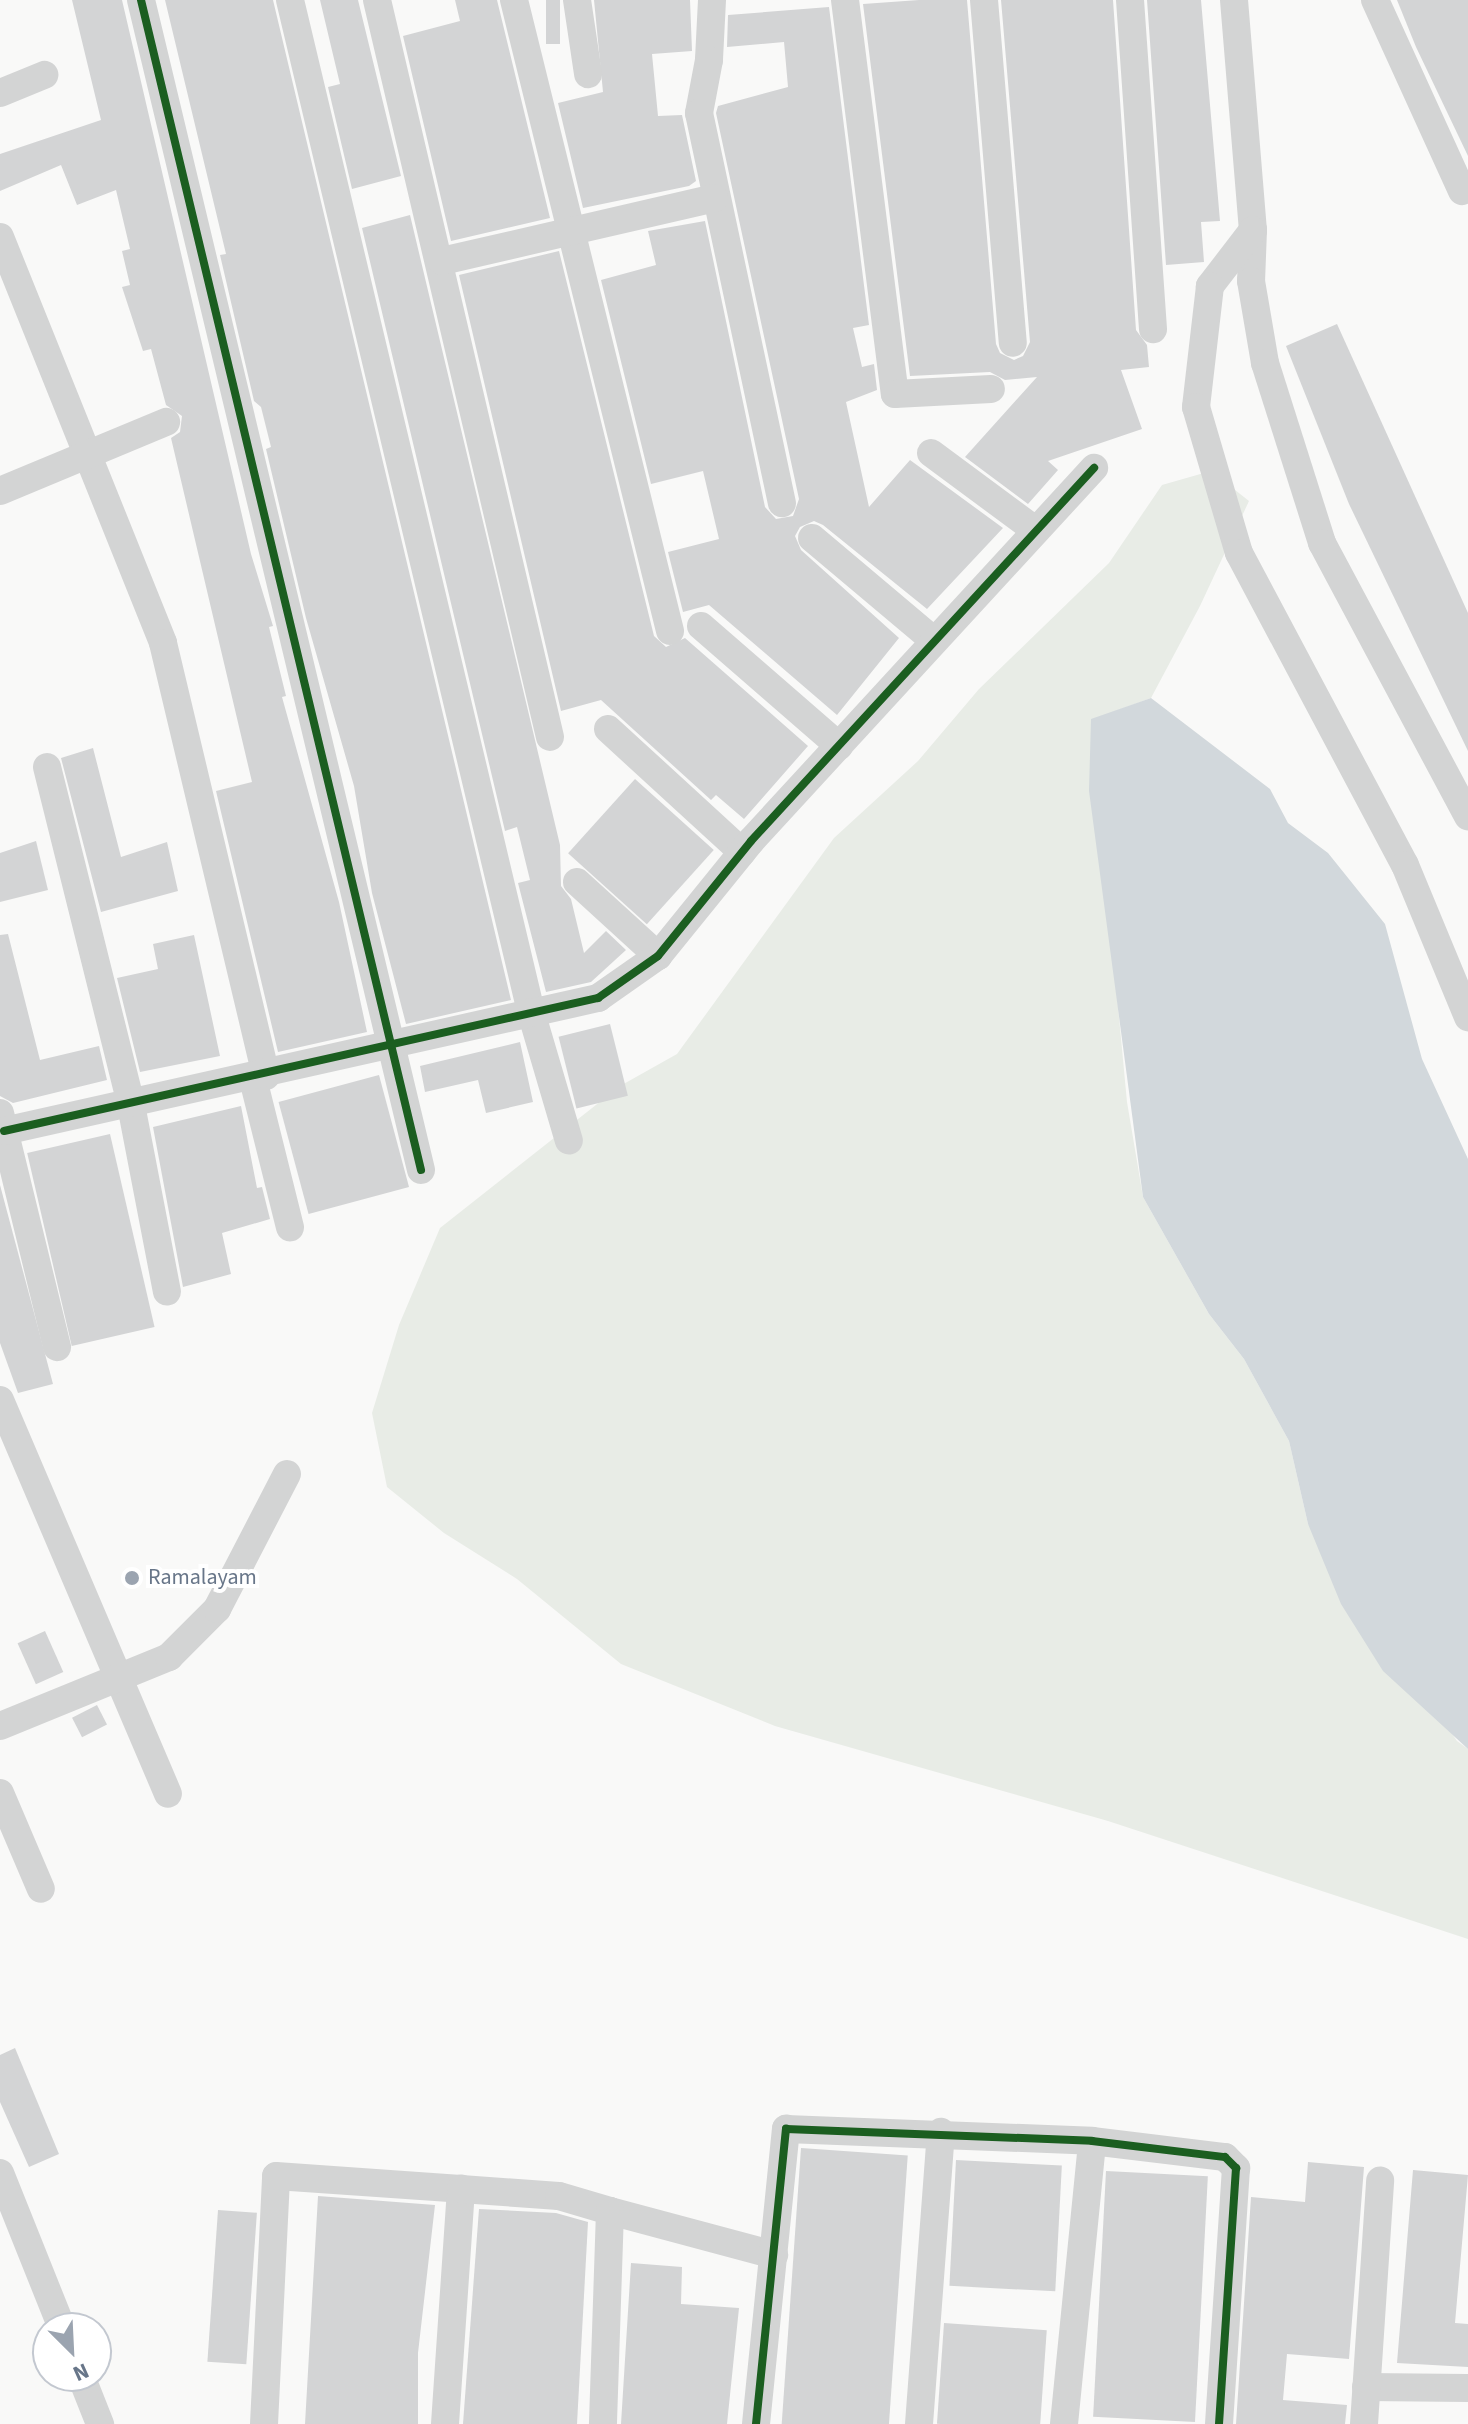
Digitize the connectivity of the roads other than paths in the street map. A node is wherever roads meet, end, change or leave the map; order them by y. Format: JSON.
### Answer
{"nodes":[{"id":1,"x":141,"y":0,"type":"edge"},
{"id":2,"x":290,"y":0,"type":"edge"},
{"id":3,"x":377,"y":0,"type":"edge"},
{"id":4,"x":514,"y":0,"type":"edge"},
{"id":5,"x":577,"y":0,"type":"edge"},
{"id":6,"x":712,"y":0,"type":"edge"},
{"id":7,"x":845,"y":0,"type":"edge"},
{"id":8,"x":984,"y":0,"type":"edge"},
{"id":9,"x":1130,"y":0,"type":"edge"},
{"id":10,"x":1234,"y":0,"type":"edge"},
{"id":11,"x":1375,"y":0,"type":"edge"},
{"id":12,"x":588,"y":74,"type":"dead end"},
{"id":13,"x":44,"y":75,"type":"dead end"},
{"id":14,"x":0,"y":93,"type":"edge"},
{"id":15,"x":1466,"y":195,"type":"edge"},
{"id":16,"x":714,"y":198,"type":"junction"},
{"id":17,"x":571,"y":228,"type":"junction"},
{"id":18,"x":1253,"y":230,"type":"junction"},
{"id":19,"x":0,"y":237,"type":"edge"},
{"id":20,"x":442,"y":261,"type":"junction"},
{"id":21,"x":1153,"y":329,"type":"dead end"},
{"id":22,"x":1013,"y":343,"type":"dead end"},
{"id":23,"x":991,"y":389,"type":"dead end"},
{"id":24,"x":166,"y":422,"type":"dead end"},
{"id":25,"x":931,"y":453,"type":"dead end"},
{"id":26,"x":88,"y":454,"type":"junction"},
{"id":27,"x":1094,"y":468,"type":"dead end"},
{"id":28,"x":0,"y":491,"type":"edge"},
{"id":29,"x":782,"y":503,"type":"dead end"},
{"id":30,"x":1035,"y":530,"type":"junction"},
{"id":31,"x":812,"y":538,"type":"dead end"},
{"id":32,"x":701,"y":626,"type":"dead end"},
{"id":33,"x":670,"y":631,"type":"dead end"},
{"id":34,"x":932,"y":639,"type":"junction"},
{"id":35,"x":608,"y":729,"type":"dead end"},
{"id":36,"x":550,"y":737,"type":"dead end"},
{"id":37,"x":839,"y":746,"type":"junction"},
{"id":38,"x":47,"y":767,"type":"dead end"},
{"id":39,"x":1468,"y":816,"type":"edge"},
{"id":40,"x":742,"y":852,"type":"junction"},
{"id":41,"x":577,"y":882,"type":"dead end"},
{"id":42,"x":658,"y":956,"type":"junction"},
{"id":43,"x":531,"y":1012,"type":"junction"},
{"id":44,"x":1468,"y":1017,"type":"edge"},
{"id":45,"x":388,"y":1048,"type":"junction"},
{"id":46,"x":260,"y":1077,"type":"junction"},
{"id":47,"x":131,"y":1105,"type":"junction"},
{"id":48,"x":2,"y":1122,"type":"edge"},
{"id":49,"x":569,"y":1141,"type":"dead end"},
{"id":50,"x":421,"y":1170,"type":"dead end"},
{"id":51,"x":290,"y":1227,"type":"dead end"},
{"id":52,"x":167,"y":1292,"type":"dead end"},
{"id":53,"x":57,"y":1347,"type":"dead end"},
{"id":54,"x":0,"y":1400,"type":"edge"},
{"id":55,"x":287,"y":1474,"type":"dead end"},
{"id":56,"x":118,"y":1678,"type":"junction"},
{"id":57,"x":0,"y":1726,"type":"edge"},
{"id":58,"x":0,"y":1793,"type":"edge"},
{"id":59,"x":168,"y":1794,"type":"dead end"},
{"id":60,"x":41,"y":1889,"type":"dead end"},
{"id":61,"x":941,"y":2132,"type":"junction"},
{"id":62,"x":1092,"y":2141,"type":"junction"},
{"id":63,"x":1380,"y":2181,"type":"dead end"},
{"id":64,"x":461,"y":2189,"type":"junction"},
{"id":65,"x":3,"y":2191,"type":"edge"},
{"id":66,"x":610,"y":2211,"type":"junction"},
{"id":67,"x":774,"y":2255,"type":"junction"},
{"id":68,"x":55,"y":2312,"type":"edge"},
{"id":69,"x":1366,"y":2387,"type":"junction"},
{"id":70,"x":1468,"y":2388,"type":"edge"},
{"id":71,"x":87,"y":2392,"type":"edge"},
{"id":72,"x":100,"y":2424,"type":"edge"},
{"id":73,"x":264,"y":2424,"type":"edge"},
{"id":74,"x":445,"y":2424,"type":"edge"},
{"id":75,"x":603,"y":2424,"type":"edge"},
{"id":76,"x":756,"y":2424,"type":"edge"},
{"id":77,"x":919,"y":2424,"type":"edge"},
{"id":78,"x":1064,"y":2424,"type":"edge"},
{"id":79,"x":1219,"y":2424,"type":"edge"},
{"id":80,"x":1364,"y":2424,"type":"edge"}],
"edges":[{"from":1,"to":45,"type":"street"},
{"from":2,"to":43,"type":"street"},
{"from":3,"to":20,"type":"street"},
{"from":4,"to":17,"type":"street"},
{"from":5,"to":12,"type":"street"},
{"from":6,"to":16,"type":"street"},
{"from":7,"to":23,"type":"street"},
{"from":8,"to":22,"type":"street"},
{"from":9,"to":21,"type":"street"},
{"from":10,"to":18,"type":"street"},
{"from":11,"to":15,"type":"street"},
{"from":13,"to":14,"type":"street"},
{"from":16,"to":17,"type":"street"},
{"from":16,"to":29,"type":"street"},
{"from":17,"to":20,"type":"street"},
{"from":17,"to":33,"type":"street"},
{"from":18,"to":39,"type":"street"},
{"from":18,"to":44,"type":"street"},
{"from":19,"to":26,"type":"street"},
{"from":20,"to":36,"type":"street"},
{"from":24,"to":26,"type":"street"},
{"from":25,"to":30,"type":"street"},
{"from":26,"to":28,"type":"street"},
{"from":26,"to":46,"type":"street"},
{"from":27,"to":30,"type":"street"},
{"from":30,"to":34,"type":"street"},
{"from":31,"to":34,"type":"street"},
{"from":32,"to":37,"type":"street"},
{"from":34,"to":37,"type":"street"},
{"from":35,"to":40,"type":"street"},
{"from":37,"to":40,"type":"street"},
{"from":38,"to":47,"type":"street"},
{"from":40,"to":42,"type":"street"},
{"from":41,"to":42,"type":"street"},
{"from":42,"to":43,"type":"street"},
{"from":43,"to":45,"type":"street"},
{"from":43,"to":49,"type":"street"},
{"from":45,"to":46,"type":"street"},
{"from":45,"to":50,"type":"street"},
{"from":46,"to":47,"type":"street"},
{"from":46,"to":51,"type":"street"},
{"from":47,"to":48,"type":"street"},
{"from":47,"to":52,"type":"street"},
{"from":48,"to":53,"type":"street"},
{"from":54,"to":56,"type":"street"},
{"from":55,"to":56,"type":"street"},
{"from":56,"to":57,"type":"street"},
{"from":56,"to":59,"type":"street"},
{"from":58,"to":60,"type":"street"},
{"from":61,"to":62,"type":"street"},
{"from":61,"to":67,"type":"street"},
{"from":61,"to":77,"type":"street"},
{"from":62,"to":78,"type":"street"},
{"from":62,"to":79,"type":"street"},
{"from":63,"to":69,"type":"street"},
{"from":64,"to":66,"type":"street"},
{"from":64,"to":73,"type":"street"},
{"from":64,"to":74,"type":"street"},
{"from":65,"to":68,"type":"street"},
{"from":66,"to":67,"type":"street"},
{"from":66,"to":75,"type":"street"},
{"from":67,"to":76,"type":"street"},
{"from":69,"to":70,"type":"street"},
{"from":69,"to":80,"type":"street"},
{"from":71,"to":72,"type":"street"}]}
